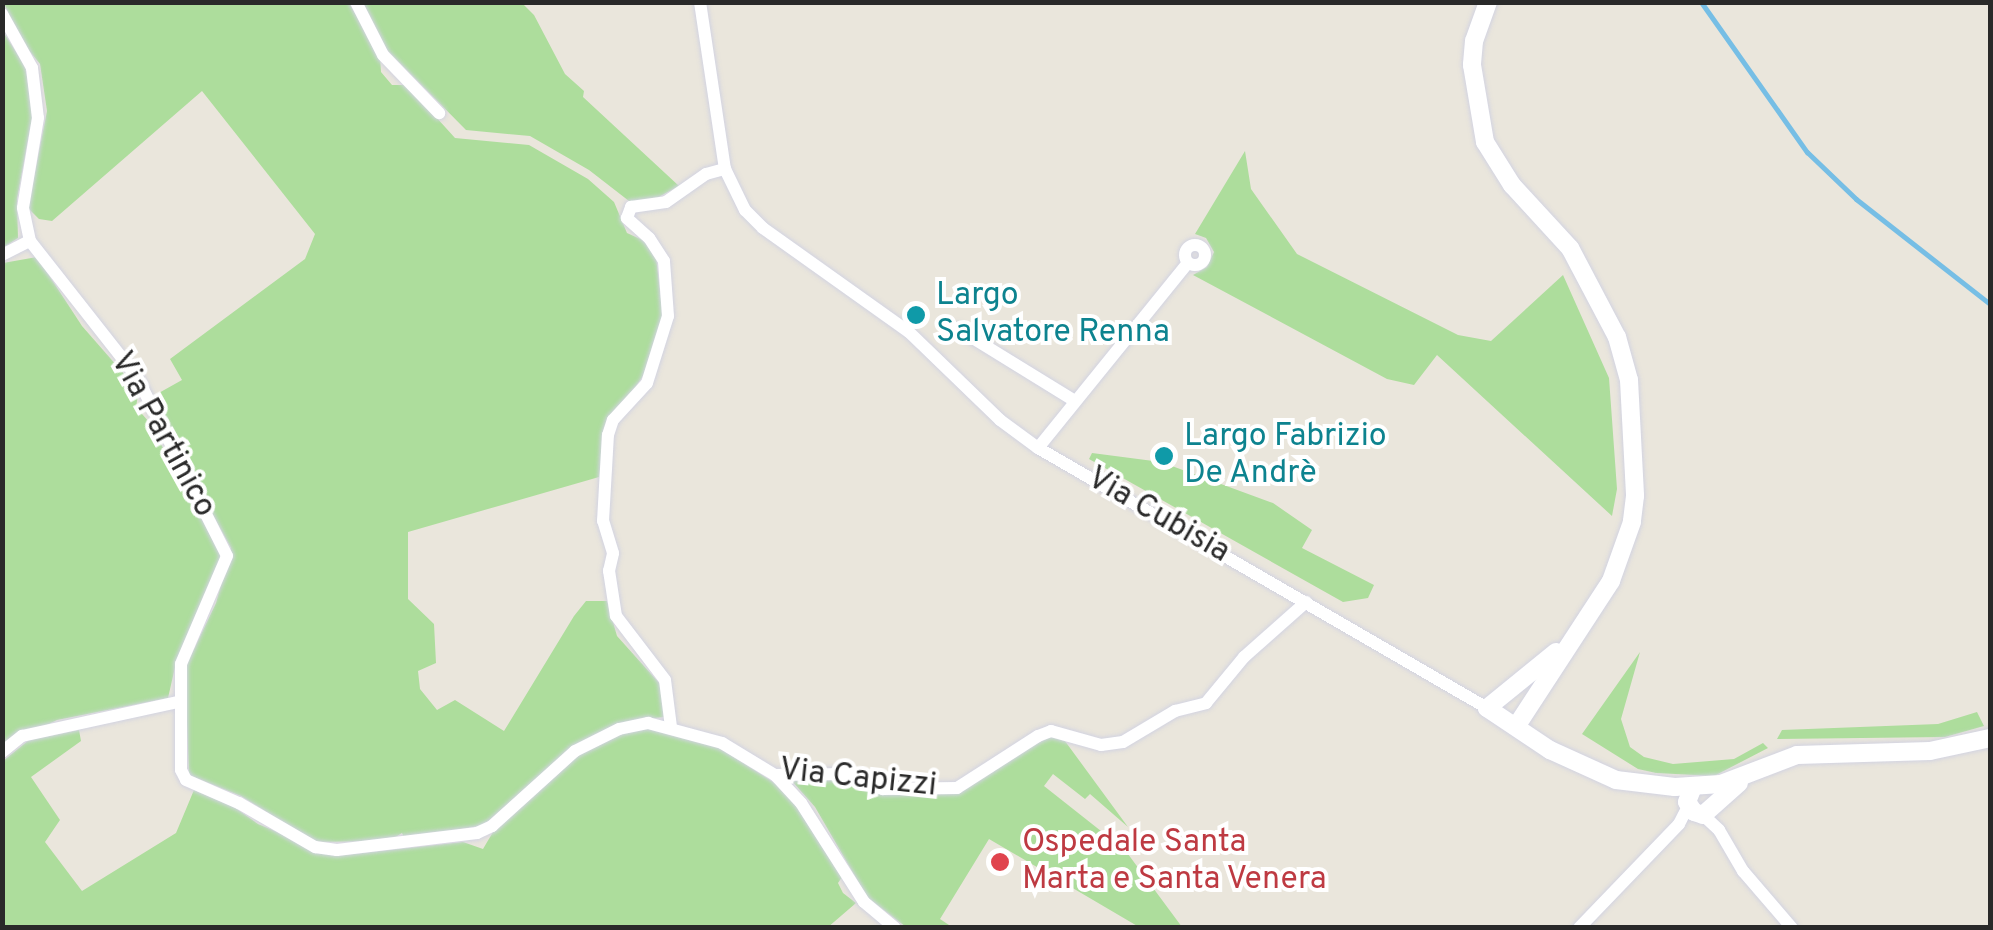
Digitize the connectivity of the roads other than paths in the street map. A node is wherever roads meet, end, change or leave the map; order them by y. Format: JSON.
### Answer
{"nodes":[{"id":1,"x":356,"y":2,"type":"edge"},
{"id":2,"x":700,"y":2,"type":"edge"},
{"id":3,"x":1488,"y":2,"type":"edge"},
{"id":4,"x":2,"y":14,"type":"edge"},
{"id":5,"x":439,"y":113,"type":"dead end"},
{"id":6,"x":726,"y":169,"type":"junction"},
{"id":7,"x":30,"y":240,"type":"junction"},
{"id":8,"x":2,"y":255,"type":"edge"},
{"id":9,"x":1188,"y":263,"type":"dead end"},
{"id":10,"x":958,"y":329,"type":"dead end"},
{"id":11,"x":1075,"y":401,"type":"junction"},
{"id":12,"x":1038,"y":448,"type":"junction"},
{"id":13,"x":1306,"y":602,"type":"junction"},
{"id":14,"x":1574,"y":635,"type":"junction"},
{"id":15,"x":178,"y":702,"type":"junction"},
{"id":16,"x":1487,"y":708,"type":"junction"},
{"id":17,"x":671,"y":727,"type":"junction"},
{"id":18,"x":1516,"y":727,"type":"junction"},
{"id":19,"x":1990,"y":738,"type":"edge"},
{"id":20,"x":2,"y":752,"type":"edge"},
{"id":21,"x":775,"y":774,"type":"junction"},
{"id":22,"x":1701,"y":802,"type":"junction"},
{"id":23,"x":896,"y":928,"type":"edge"},
{"id":24,"x":1579,"y":928,"type":"edge"},
{"id":25,"x":1792,"y":928,"type":"edge"}],
"edges":[{"from":1,"to":5,"type":"street"},
{"from":2,"to":6,"type":"street","name":"Via Cubisia"},
{"from":3,"to":14,"type":"street"},
{"from":4,"to":7,"type":"street"},
{"from":6,"to":12,"type":"street","name":"Via Cubisia"},
{"from":6,"to":17,"type":"street"},
{"from":7,"to":8,"type":"street"},
{"from":7,"to":15,"type":"street","name":"Via Partinico"},
{"from":9,"to":11,"type":"street"},
{"from":10,"to":11,"type":"street"},
{"from":11,"to":12,"type":"street"},
{"from":12,"to":13,"type":"street","name":"Via Cubisia"},
{"from":13,"to":16,"type":"street","name":"Via Cubisia"},
{"from":13,"to":21,"type":"street","name":"Via Capizzi"},
{"from":14,"to":16,"type":"street"},
{"from":14,"to":18,"type":"street"},
{"from":15,"to":17,"type":"street","name":"Via Capizzi"},
{"from":15,"to":20,"type":"street"},
{"from":16,"to":18,"type":"street","name":"Via Cubisia"},
{"from":17,"to":21,"type":"street","name":"Via Capizzi"},
{"from":18,"to":22,"type":"street","name":"Via Cubisia"},
{"from":19,"to":22,"type":"street"},
{"from":21,"to":23,"type":"street"},
{"from":22,"to":24,"type":"street"},
{"from":22,"to":25,"type":"street"}]}
